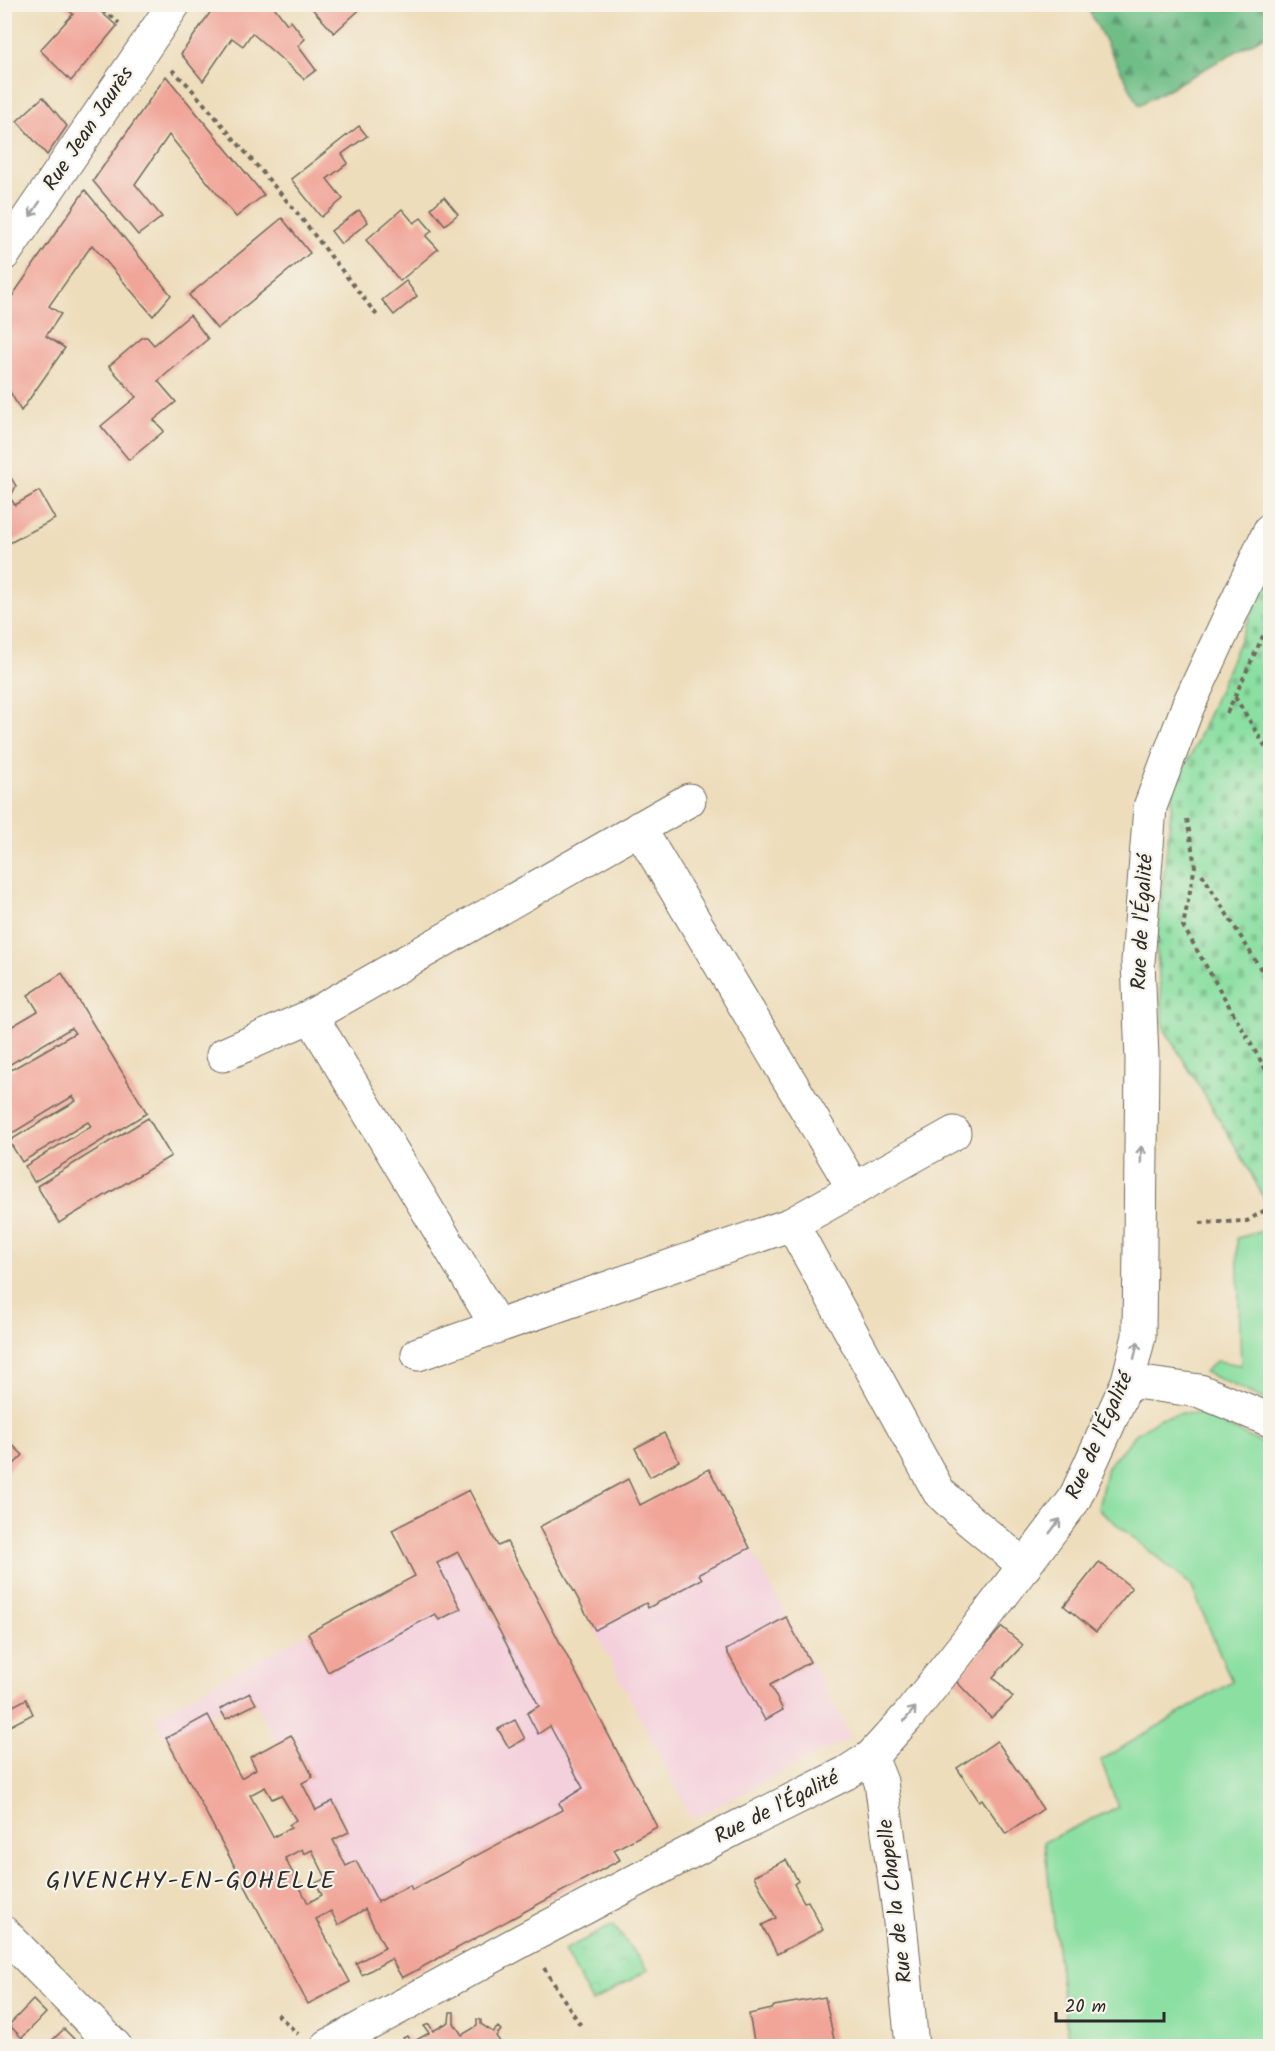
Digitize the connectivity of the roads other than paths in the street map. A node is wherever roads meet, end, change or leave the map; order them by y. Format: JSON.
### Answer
{"nodes":[{"id":1,"x":174,"y":4,"type":"edge"},
{"id":2,"x":4,"y":254,"type":"edge"},
{"id":3,"x":1270,"y":530,"type":"edge"},
{"id":4,"x":689,"y":800,"type":"dead end"},
{"id":5,"x":639,"y":828,"type":"junction"},
{"id":6,"x":311,"y":1016,"type":"junction"},
{"id":7,"x":223,"y":1055,"type":"dead end"},
{"id":8,"x":954,"y":1133,"type":"dead end"},
{"id":9,"x":854,"y":1189,"type":"junction"},
{"id":10,"x":792,"y":1224,"type":"junction"},
{"id":11,"x":497,"y":1326,"type":"junction"},
{"id":12,"x":418,"y":1354,"type":"dead end"},
{"id":13,"x":1128,"y":1381,"type":"junction"},
{"id":14,"x":1270,"y":1420,"type":"edge"},
{"id":15,"x":1025,"y":1566,"type":"junction"},
{"id":16,"x":871,"y":1757,"type":"junction"},
{"id":17,"x":4,"y":1933,"type":"edge"},
{"id":18,"x":115,"y":2046,"type":"edge"},
{"id":19,"x":328,"y":2046,"type":"edge"},
{"id":20,"x":912,"y":2046,"type":"edge"}],
"edges":[{"from":1,"to":2,"type":"street","name":"Rue Jean Jaurès","one_way":true},
{"from":13,"to":3,"type":"street","name":"Rue de l'Égalité","one_way":true},
{"from":4,"to":5,"type":"street"},
{"from":5,"to":6,"type":"street"},
{"from":5,"to":9,"type":"street"},
{"from":6,"to":7,"type":"street"},
{"from":6,"to":11,"type":"street"},
{"from":8,"to":9,"type":"street"},
{"from":9,"to":10,"type":"street"},
{"from":10,"to":11,"type":"street"},
{"from":10,"to":15,"type":"street"},
{"from":11,"to":12,"type":"street"},
{"from":13,"to":14,"type":"street"},
{"from":15,"to":13,"type":"street","name":"Rue de l'Égalité","one_way":true},
{"from":16,"to":15,"type":"street","name":"Rue de l'Égalité","one_way":true},
{"from":16,"to":19,"type":"street","name":"Rue de l'Égalité"},
{"from":16,"to":20,"type":"street","name":"Rue de la Chapelle"},
{"from":17,"to":18,"type":"street"}]}
